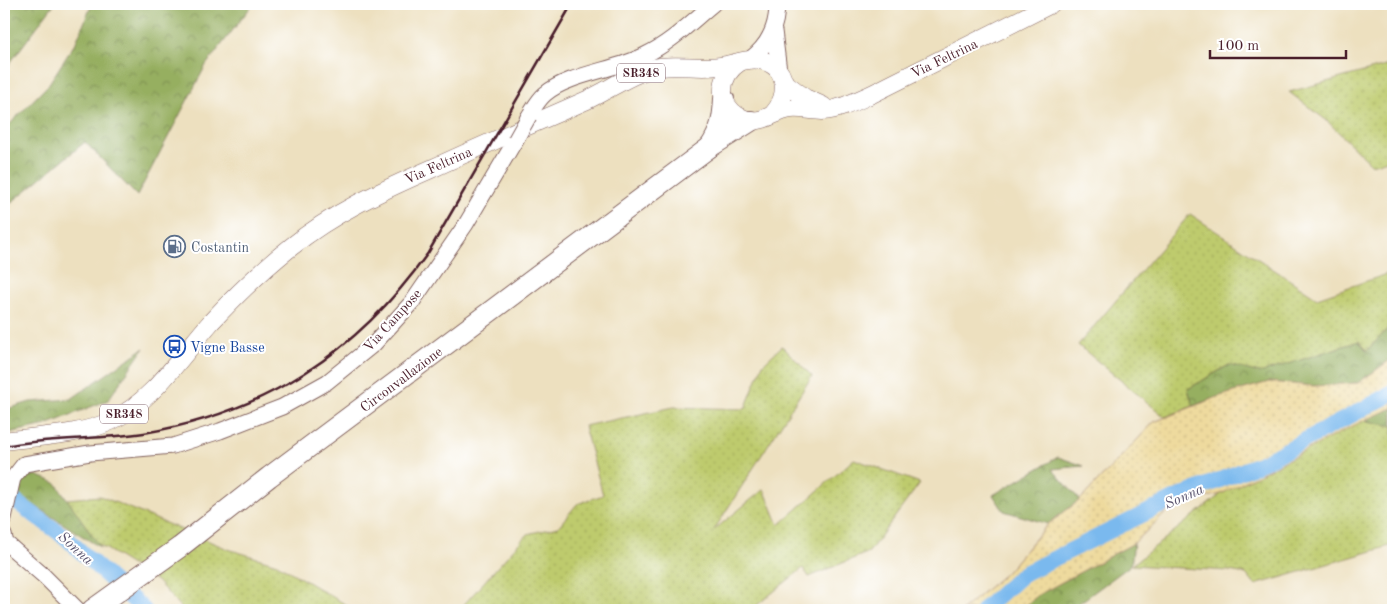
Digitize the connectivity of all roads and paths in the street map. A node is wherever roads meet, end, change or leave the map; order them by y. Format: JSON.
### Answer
{"nodes":[{"id":1,"x":713,"y":4,"type":"edge"},
{"id":2,"x":777,"y":4,"type":"edge"},
{"id":3,"x":1051,"y":4,"type":"edge"},
{"id":4,"x":774,"y":30,"type":"junction"},
{"id":5,"x":746,"y":60,"type":"junction"},
{"id":6,"x":698,"y":68,"type":"junction"},
{"id":7,"x":781,"y":76,"type":"junction"},
{"id":8,"x":724,"y":95,"type":"junction"},
{"id":9,"x":836,"y":108,"type":"junction"},
{"id":10,"x":773,"y":114,"type":"junction"},
{"id":11,"x":751,"y":121,"type":"junction"},
{"id":12,"x":710,"y":147,"type":"junction"},
{"id":13,"x":4,"y":441,"type":"edge"},
{"id":14,"x":4,"y":518,"type":"edge"},
{"id":15,"x":4,"y":535,"type":"edge"},
{"id":16,"x":78,"y":610,"type":"edge"},
{"id":17,"x":92,"y":610,"type":"edge"}],
"edges":[{"from":1,"to":14,"type":"street","name":"Via Campose","bridge":true},
{"from":2,"to":4,"type":"street"},
{"from":3,"to":9,"type":"main road","name":"Via Feltrina"},
{"from":4,"to":5,"type":"street"},
{"from":4,"to":7,"type":"street"},
{"from":5,"to":6,"type":"main road","name":"Via Feltrina","number":"SR348"},
{"from":5,"to":7,"type":"main road","name":"Via Feltrina"},
{"from":5,"to":8,"type":"main road"},
{"from":6,"to":8,"type":"main road"},
{"from":6,"to":13,"type":"main road","name":"Via Feltrina","number":"SR348"},
{"from":7,"to":9,"type":"main road","name":"Via Feltrina"},
{"from":7,"to":10,"type":"main road"},
{"from":8,"to":11,"type":"main road"},
{"from":8,"to":12,"type":"highway","name":"Circonvallazione"},
{"from":9,"to":10,"type":"main road","name":"Via Feltrina"},
{"from":10,"to":11,"type":"main road","name":"Via Feltrina"},
{"from":11,"to":12,"type":"highway","name":"Circonvallazione"},
{"from":12,"to":17,"type":"highway","name":"Circonvallazione"},
{"from":15,"to":16,"type":"street"}]}
